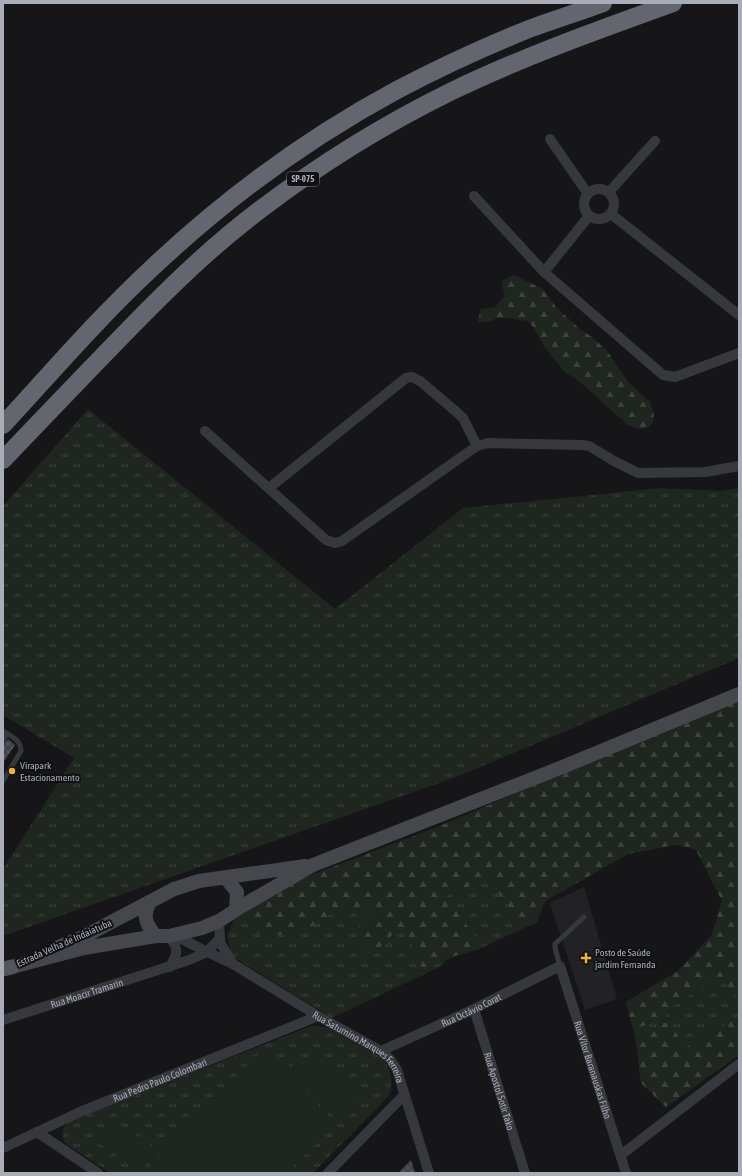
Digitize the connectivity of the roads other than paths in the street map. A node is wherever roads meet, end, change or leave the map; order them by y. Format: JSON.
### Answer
{"nodes":[{"id":1,"x":603,"y":3,"type":"edge"},
{"id":2,"x":673,"y":3,"type":"edge"},
{"id":3,"x":550,"y":139,"type":"dead end"},
{"id":4,"x":655,"y":141,"type":"dead end"},
{"id":5,"x":609,"y":192,"type":"junction"},
{"id":6,"x":588,"y":194,"type":"junction"},
{"id":7,"x":474,"y":196,"type":"dead end"},
{"id":8,"x":611,"y":214,"type":"junction"},
{"id":9,"x":590,"y":216,"type":"junction"},
{"id":10,"x":544,"y":272,"type":"junction"},
{"id":11,"x":739,"y":314,"type":"edge"},
{"id":12,"x":739,"y":353,"type":"edge"},
{"id":13,"x":3,"y":425,"type":"edge"},
{"id":14,"x":205,"y":431,"type":"dead end"},
{"id":15,"x":477,"y":446,"type":"junction"},
{"id":16,"x":3,"y":460,"type":"edge"},
{"id":17,"x":739,"y":466,"type":"edge"},
{"id":18,"x":269,"y":488,"type":"junction"},
{"id":19,"x":739,"y":694,"type":"edge"},
{"id":20,"x":5,"y":732,"type":"edge"},
{"id":21,"x":3,"y":740,"type":"edge"},
{"id":22,"x":3,"y":781,"type":"edge"},
{"id":23,"x":313,"y":865,"type":"junction"},
{"id":24,"x":226,"y":877,"type":"junction"},
{"id":25,"x":150,"y":902,"type":"junction"},
{"id":26,"x":236,"y":909,"type":"junction"},
{"id":27,"x":584,"y":917,"type":"dead end"},
{"id":28,"x":219,"y":921,"type":"junction"},
{"id":29,"x":166,"y":935,"type":"junction"},
{"id":30,"x":220,"y":938,"type":"junction"},
{"id":31,"x":207,"y":952,"type":"junction"},
{"id":32,"x":233,"y":964,"type":"junction"},
{"id":33,"x":560,"y":966,"type":"junction"},
{"id":34,"x":7,"y":968,"type":"edge"},
{"id":35,"x":170,"y":968,"type":"junction"},
{"id":36,"x":474,"y":1009,"type":"junction"},
{"id":37,"x":318,"y":1016,"type":"junction"},
{"id":38,"x":3,"y":1020,"type":"edge"},
{"id":39,"x":381,"y":1051,"type":"junction"},
{"id":40,"x":739,"y":1064,"type":"edge"},
{"id":41,"x":404,"y":1095,"type":"junction"},
{"id":42,"x":37,"y":1132,"type":"junction"},
{"id":43,"x":4,"y":1146,"type":"edge"},
{"id":44,"x":621,"y":1155,"type":"junction"},
{"id":45,"x":98,"y":1173,"type":"edge"},
{"id":46,"x":328,"y":1173,"type":"edge"},
{"id":47,"x":428,"y":1173,"type":"edge"},
{"id":48,"x":525,"y":1173,"type":"edge"},
{"id":49,"x":626,"y":1173,"type":"edge"}],
"edges":[{"from":1,"to":13,"type":"highway","number":"SP-075"},
{"from":2,"to":16,"type":"highway","number":"SP-075"},
{"from":3,"to":6,"type":"street"},
{"from":4,"to":5,"type":"street"},
{"from":5,"to":6,"type":"street"},
{"from":5,"to":8,"type":"street"},
{"from":6,"to":9,"type":"street"},
{"from":7,"to":10,"type":"street"},
{"from":8,"to":9,"type":"street"},
{"from":8,"to":11,"type":"street"},
{"from":9,"to":10,"type":"street"},
{"from":10,"to":12,"type":"street"},
{"from":14,"to":18,"type":"street"},
{"from":15,"to":17,"type":"street"},
{"from":15,"to":18,"type":"street"},
{"from":15,"to":18,"type":"street"},
{"from":19,"to":23,"type":"main road"},
{"from":20,"to":21,"type":"lane"},
{"from":20,"to":22,"type":"lane"},
{"from":23,"to":24,"type":"main road","name":"Estrada Velha de Indaiatuba"},
{"from":23,"to":26,"type":"main road","name":"Estrada Velha de Indaiatuba"},
{"from":24,"to":25,"type":"main road","name":"Estrada Velha de Indaiatuba"},
{"from":24,"to":26,"type":"main road"},
{"from":25,"to":29,"type":"main road"},
{"from":25,"to":34,"type":"main road","name":"Estrada Velha de Indaiatuba"},
{"from":26,"to":28,"type":"main road","name":"Estrada Velha de Indaiatuba"},
{"from":27,"to":33,"type":"lane"},
{"from":28,"to":29,"type":"main road","name":"Estrada Velha de Indaiatuba"},
{"from":28,"to":30,"type":"street"},
{"from":29,"to":31,"type":"street","name":"Rua Saturnino Marques Ferreira"},
{"from":29,"to":34,"type":"main road","name":"Estrada Velha de Indaiatuba"},
{"from":29,"to":35,"type":"street"},
{"from":30,"to":31,"type":"street"},
{"from":30,"to":32,"type":"street","name":"Rua Saturnino Marques Ferreira"},
{"from":31,"to":32,"type":"street","name":"Rua Saturnino Marques Ferreira"},
{"from":31,"to":35,"type":"street","name":"Rua Moacir Tramarin"},
{"from":32,"to":37,"type":"street","name":"Rua Saturnino Marques Ferreira"},
{"from":33,"to":36,"type":"street","name":"Rua Octávio Corat"},
{"from":33,"to":44,"type":"street","name":"Rua Vítor Baranauskas Filho"},
{"from":35,"to":38,"type":"street","name":"Rua Moacir Tramarin"},
{"from":36,"to":39,"type":"street","name":"Rua Octávio Corat"},
{"from":36,"to":48,"type":"street","name":"Rua Apostol Sotir Tako"},
{"from":37,"to":39,"type":"street","name":"Rua Saturnino Marques Ferreira"},
{"from":37,"to":42,"type":"street","name":"Rua Pedro Paulo Colombari"},
{"from":39,"to":41,"type":"street","name":"Rua Saturnino Marques Ferreira"},
{"from":40,"to":44,"type":"street"},
{"from":41,"to":46,"type":"street"},
{"from":41,"to":47,"type":"street","name":"Rua Saturnino Marques Ferreira"},
{"from":42,"to":43,"type":"street","name":"Rua Pedro Paulo Colombari"},
{"from":42,"to":45,"type":"street"},
{"from":44,"to":49,"type":"street","name":"Rua Vítor Baranauskas Filho"}]}
